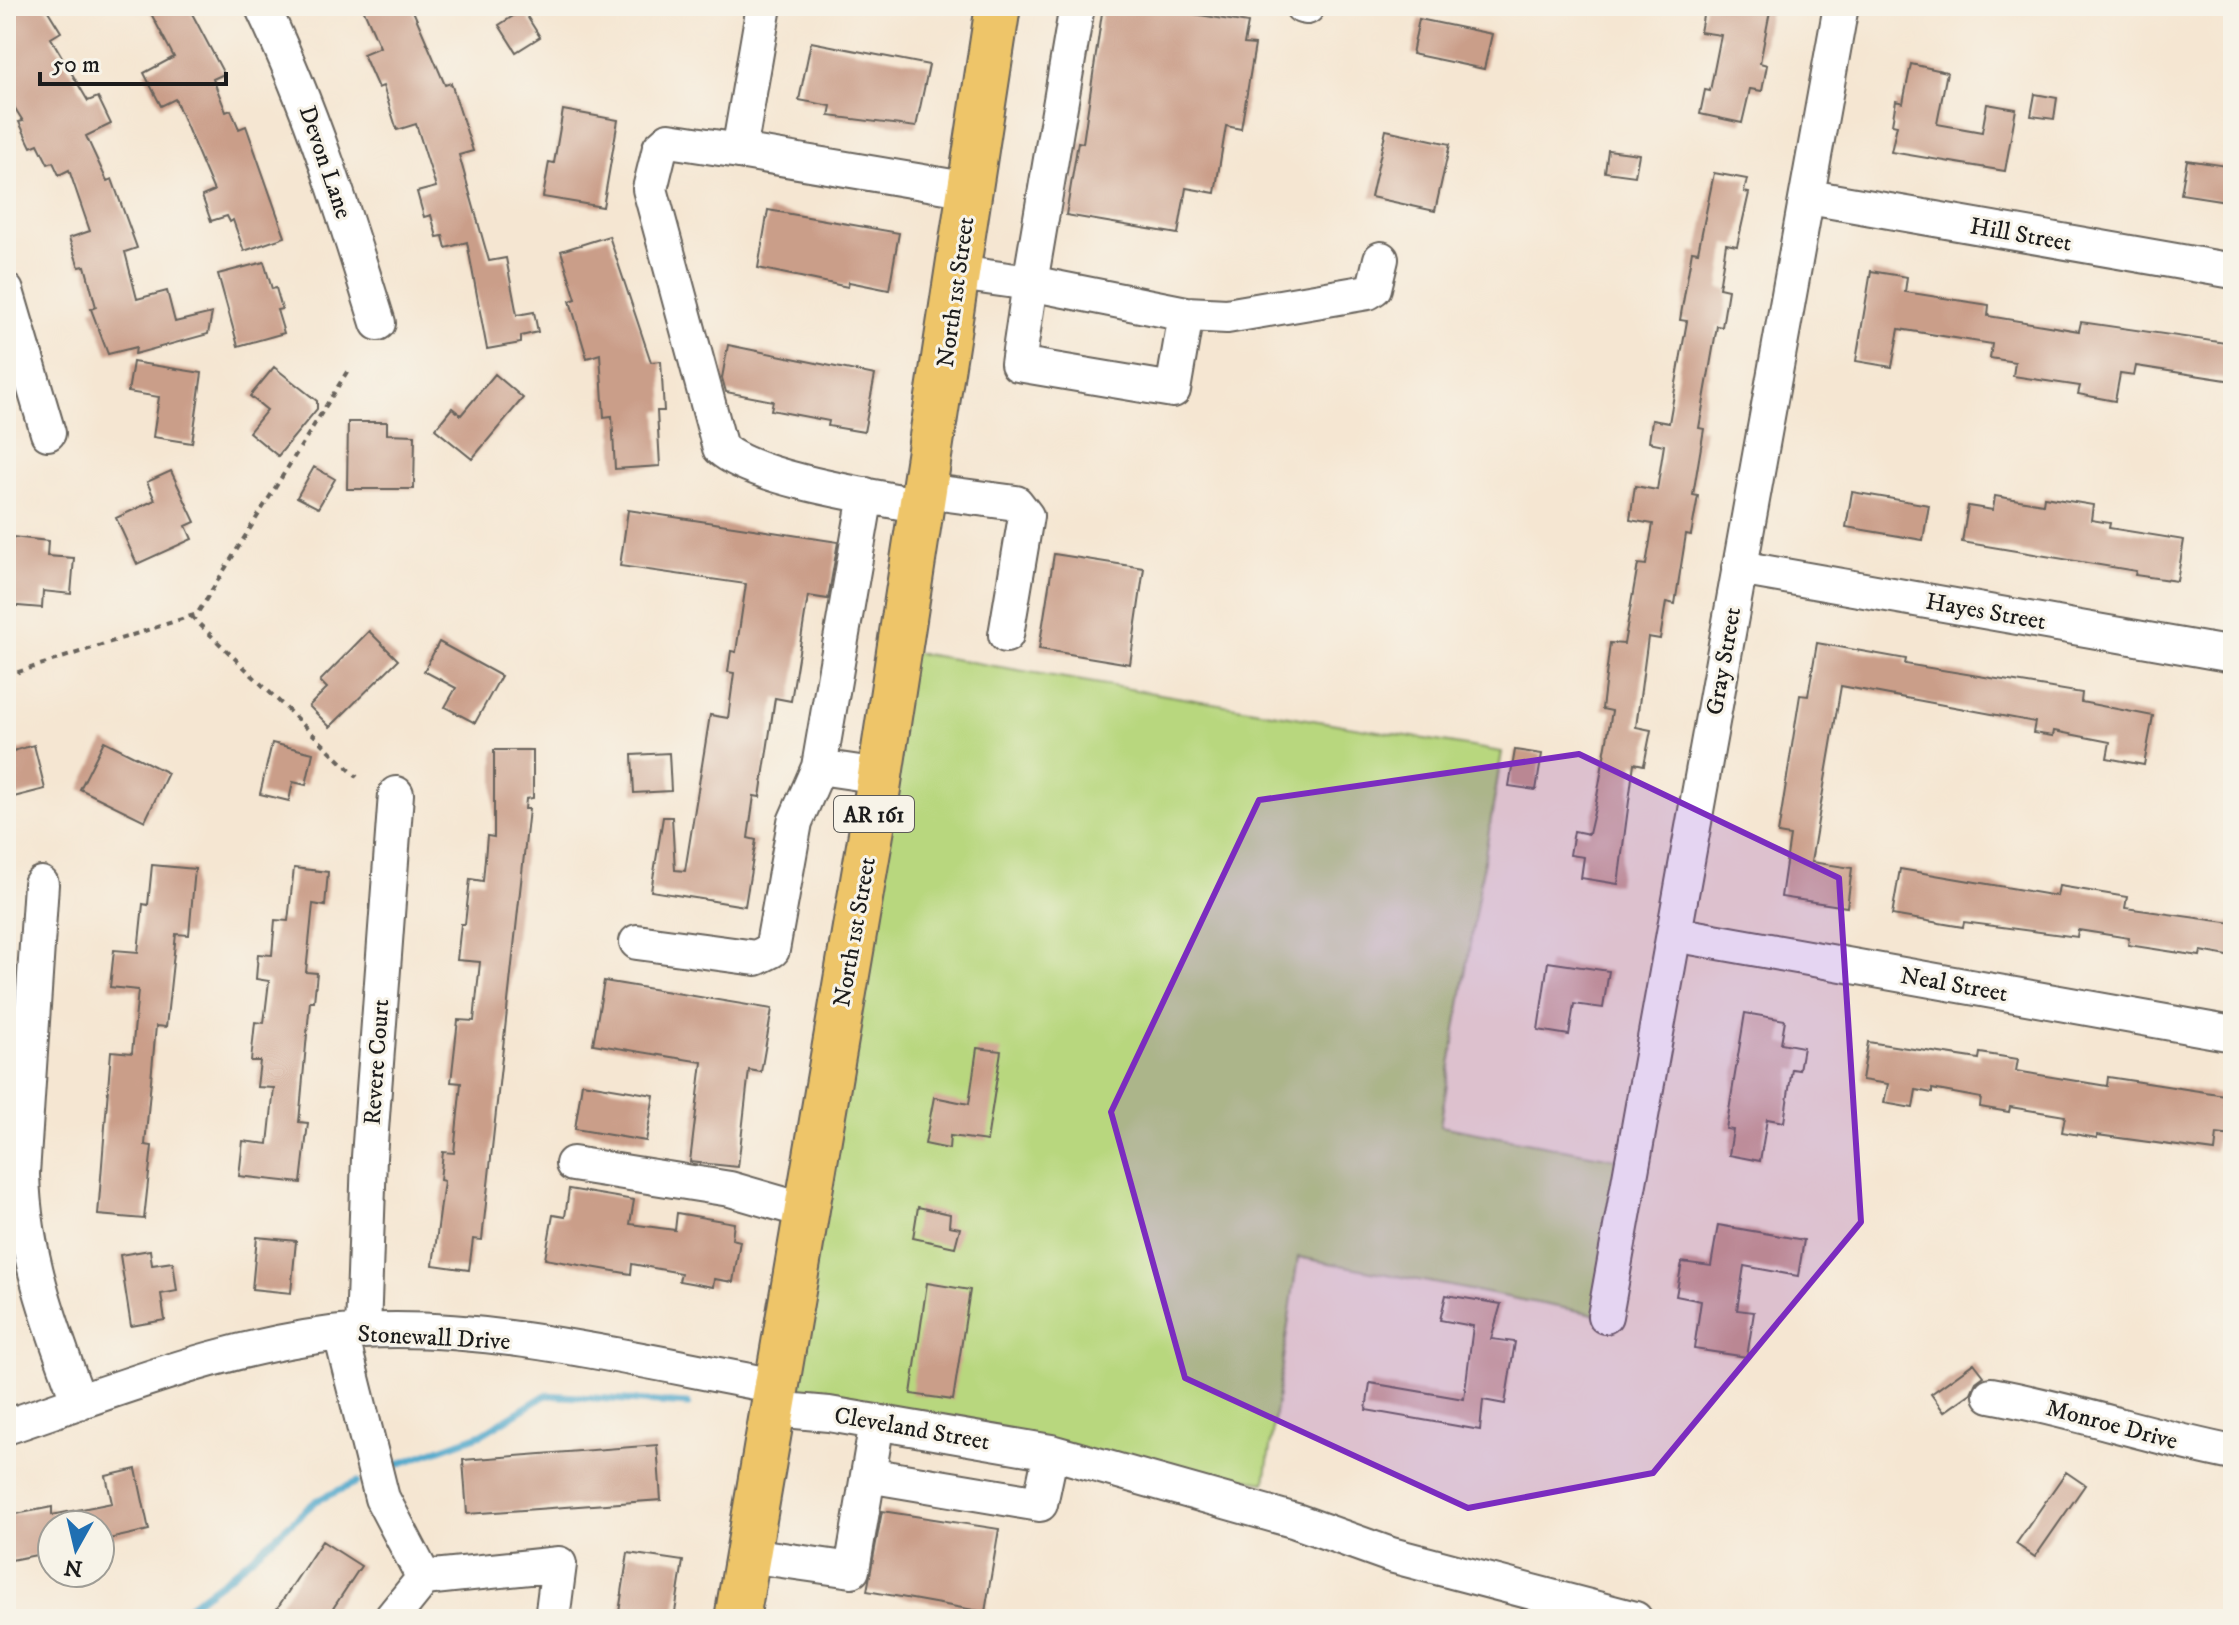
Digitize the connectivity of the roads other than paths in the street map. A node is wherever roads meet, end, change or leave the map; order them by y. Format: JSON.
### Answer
{"nodes":[{"id":1,"x":262,"y":6,"type":"edge"},
{"id":2,"x":764,"y":6,"type":"edge"},
{"id":3,"x":998,"y":6,"type":"edge"},
{"id":4,"x":1077,"y":6,"type":"edge"},
{"id":5,"x":1841,"y":6,"type":"edge"},
{"id":6,"x":739,"y":151,"type":"junction"},
{"id":7,"x":970,"y":190,"type":"junction"},
{"id":8,"x":1809,"y":197,"type":"junction"},
{"id":9,"x":1381,"y":259,"type":"dead end"},
{"id":10,"x":2233,"y":271,"type":"edge"},
{"id":11,"x":958,"y":273,"type":"junction"},
{"id":12,"x":1030,"y":283,"type":"junction"},
{"id":13,"x":6,"y":291,"type":"edge"},
{"id":14,"x":1186,"y":314,"type":"junction"},
{"id":15,"x":378,"y":323,"type":"dead end"},
{"id":16,"x":48,"y":433,"type":"dead end"},
{"id":17,"x":866,"y":495,"type":"junction"},
{"id":18,"x":924,"y":499,"type":"junction"},
{"id":19,"x":1739,"y":568,"type":"junction"},
{"id":20,"x":1006,"y":635,"type":"dead end"},
{"id":21,"x":2233,"y":655,"type":"edge"},
{"id":22,"x":819,"y":767,"type":"junction"},
{"id":23,"x":880,"y":776,"type":"junction"},
{"id":24,"x":396,"y":794,"type":"dead end"},
{"id":25,"x":41,"y":884,"type":"dead end"},
{"id":26,"x":1674,"y":934,"type":"junction"},
{"id":27,"x":637,"y":942,"type":"dead end"},
{"id":28,"x":2233,"y":1034,"type":"edge"},
{"id":29,"x":573,"y":1164,"type":"dead end"},
{"id":30,"x":806,"y":1211,"type":"junction"},
{"id":31,"x":1605,"y":1316,"type":"dead end"},
{"id":32,"x":352,"y":1333,"type":"junction"},
{"id":33,"x":1991,"y":1395,"type":"dead end"},
{"id":34,"x":775,"y":1397,"type":"junction"},
{"id":35,"x":79,"y":1402,"type":"junction"},
{"id":36,"x":877,"y":1422,"type":"junction"},
{"id":37,"x":6,"y":1427,"type":"edge"},
{"id":38,"x":1051,"y":1452,"type":"junction"},
{"id":39,"x":2233,"y":1453,"type":"edge"},
{"id":40,"x":868,"y":1475,"type":"junction"},
{"id":41,"x":748,"y":1555,"type":"junction"},
{"id":42,"x":424,"y":1578,"type":"junction"},
{"id":43,"x":391,"y":1619,"type":"edge"},
{"id":44,"x":552,"y":1619,"type":"edge"},
{"id":45,"x":737,"y":1619,"type":"edge"},
{"id":46,"x":1635,"y":1619,"type":"edge"}],
"edges":[{"from":1,"to":15,"type":"street","name":"Devon Lane"},
{"from":2,"to":6,"type":"street"},
{"from":3,"to":7,"type":"main road","name":"North 1st Street","number":"AR 161"},
{"from":4,"to":12,"type":"street"},
{"from":5,"to":8,"type":"street","name":"Gray Street"},
{"from":6,"to":7,"type":"street"},
{"from":6,"to":17,"type":"street"},
{"from":7,"to":11,"type":"main road","name":"North 1st Street","number":"AR 161"},
{"from":8,"to":10,"type":"street","name":"Hill Street"},
{"from":8,"to":19,"type":"street","name":"Gray Street"},
{"from":9,"to":14,"type":"street"},
{"from":11,"to":12,"type":"street"},
{"from":11,"to":18,"type":"main road","name":"North 1st Street","number":"AR 161"},
{"from":12,"to":14,"type":"street"},
{"from":12,"to":14,"type":"street"},
{"from":13,"to":16,"type":"street"},
{"from":17,"to":18,"type":"street"},
{"from":17,"to":22,"type":"street"},
{"from":18,"to":20,"type":"street"},
{"from":18,"to":23,"type":"main road","name":"North 1st Street","number":"AR 161"},
{"from":19,"to":21,"type":"street","name":"Hayes Street"},
{"from":19,"to":26,"type":"street","name":"Gray Street"},
{"from":22,"to":23,"type":"street"},
{"from":22,"to":27,"type":"street"},
{"from":23,"to":30,"type":"main road","name":"North 1st Street","number":"AR 161"},
{"from":24,"to":32,"type":"street","name":"Revere Court"},
{"from":25,"to":35,"type":"street"},
{"from":26,"to":28,"type":"street","name":"Neal Street"},
{"from":26,"to":31,"type":"street","name":"Gray Street"},
{"from":29,"to":30,"type":"street"},
{"from":30,"to":34,"type":"main road","name":"North 1st Street","number":"AR 161"},
{"from":32,"to":34,"type":"street","name":"Stonewall Drive"},
{"from":32,"to":35,"type":"street","name":"Stonewall Drive"},
{"from":32,"to":42,"type":"street","name":"Revere Court"},
{"from":33,"to":39,"type":"street","name":"Monroe Drive"},
{"from":34,"to":36,"type":"street","name":"Cleveland Street"},
{"from":34,"to":41,"type":"main road","name":"North 1st Street","number":"AR 161"},
{"from":35,"to":37,"type":"street","name":"Stonewall Drive"},
{"from":36,"to":38,"type":"street","name":"Cleveland Street"},
{"from":36,"to":40,"type":"street"},
{"from":38,"to":40,"type":"street"},
{"from":38,"to":46,"type":"street","name":"Cleveland Street"},
{"from":40,"to":41,"type":"street"},
{"from":41,"to":45,"type":"main road","name":"North 1st Street","number":"AR 161"},
{"from":42,"to":43,"type":"street"},
{"from":42,"to":44,"type":"street"}]}
